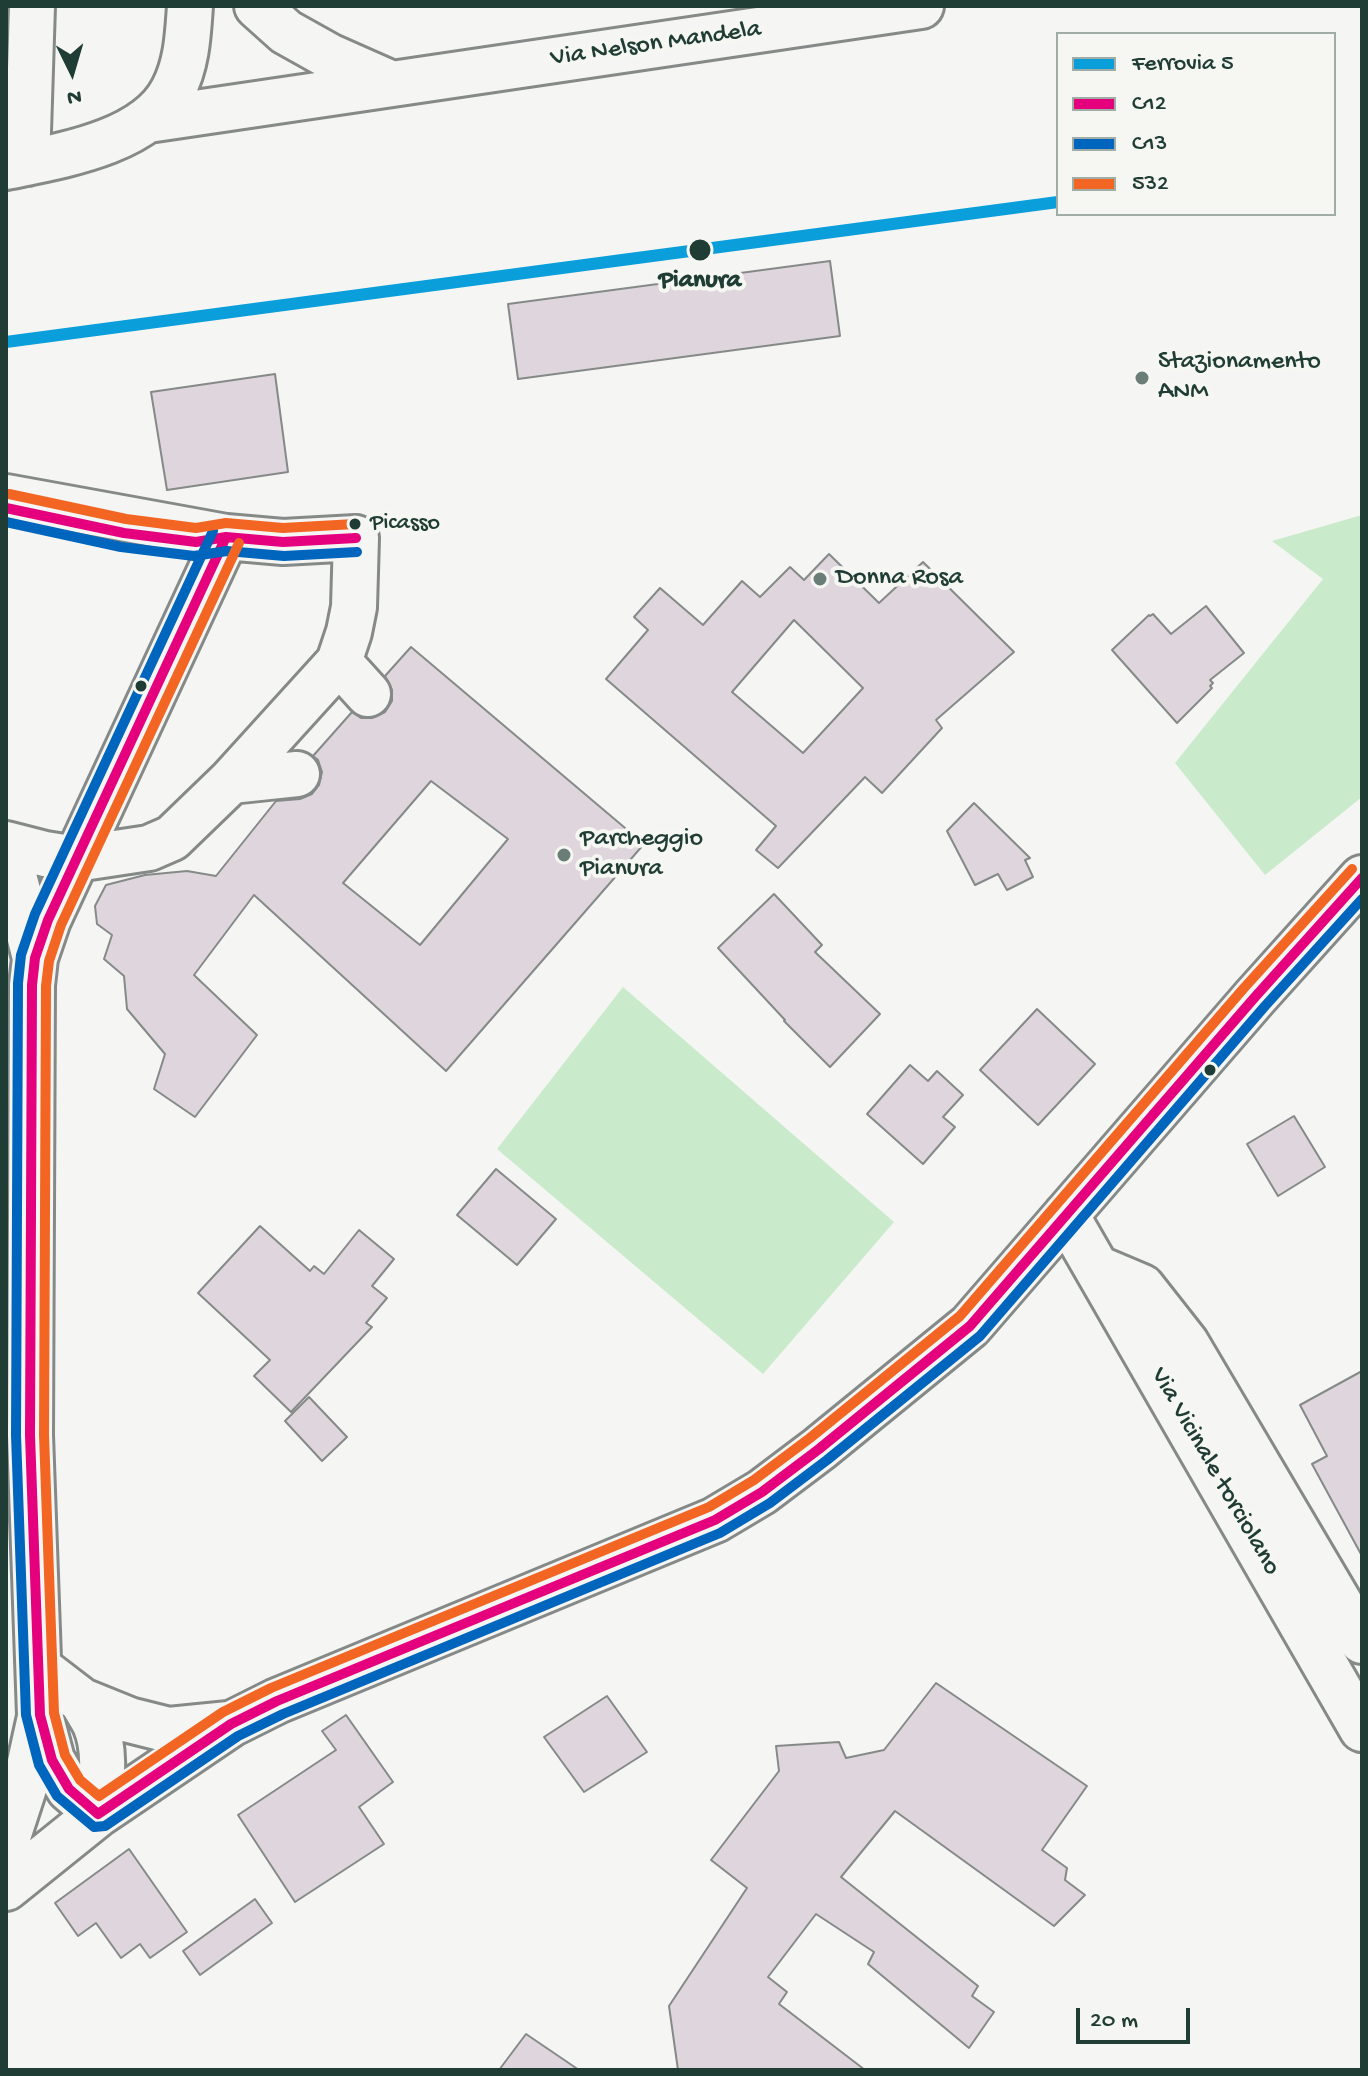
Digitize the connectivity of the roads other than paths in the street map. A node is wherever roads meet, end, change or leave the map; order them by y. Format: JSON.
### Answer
{"nodes":[{"id":1,"x":32,"y":6,"type":"edge"},
{"id":2,"x":190,"y":6,"type":"edge"},
{"id":3,"x":257,"y":6,"type":"edge"},
{"id":4,"x":921,"y":6,"type":"edge"},
{"id":5,"x":390,"y":83,"type":"junction"},
{"id":6,"x":148,"y":120,"type":"junction"},
{"id":7,"x":16,"y":165,"type":"edge"},
{"id":8,"x":6,"y":497,"type":"edge"},
{"id":9,"x":6,"y":508,"type":"edge"},
{"id":10,"x":226,"y":537,"type":"junction"},
{"id":11,"x":339,"y":662,"type":"junction"},
{"id":12,"x":368,"y":694,"type":"dead end"},
{"id":13,"x":297,"y":774,"type":"dead end"},
{"id":14,"x":231,"y":781,"type":"junction"},
{"id":15,"x":6,"y":844,"type":"edge"},
{"id":16,"x":76,"y":859,"type":"junction"},
{"id":17,"x":1362,"y":878,"type":"edge"},
{"id":18,"x":35,"y":958,"type":"junction"},
{"id":19,"x":31,"y":1183,"type":"junction"},
{"id":20,"x":1066,"y":1215,"type":"junction"},
{"id":21,"x":6,"y":1219,"type":"edge"},
{"id":22,"x":1097,"y":1268,"type":"junction"},
{"id":23,"x":18,"y":1365,"type":"edge"},
{"id":24,"x":18,"y":1428,"type":"edge"},
{"id":25,"x":1362,"y":1641,"type":"edge"},
{"id":26,"x":39,"y":1668,"type":"junction"},
{"id":27,"x":82,"y":1701,"type":"junction"},
{"id":28,"x":40,"y":1715,"type":"junction"},
{"id":29,"x":231,"y":1724,"type":"junction"},
{"id":30,"x":1362,"y":1729,"type":"edge"},
{"id":31,"x":98,"y":1814,"type":"junction"},
{"id":32,"x":6,"y":1843,"type":"edge"},
{"id":33,"x":6,"y":1888,"type":"edge"}],
"edges":[{"from":1,"to":7,"type":"street","name":"Via Nelson Mandela"},
{"from":2,"to":6,"type":"street","name":"Via Nelson Mandela"},
{"from":3,"to":5,"type":"street"},
{"from":4,"to":5,"type":"street","name":"Via Nelson Mandela"},
{"from":5,"to":6,"type":"street","name":"Via Nelson Mandela"},
{"from":6,"to":7,"type":"street","name":"Via Nelson Mandela"},
{"from":8,"to":10,"type":"street"},
{"from":9,"to":10,"type":"street"},
{"from":10,"to":11,"type":"street"},
{"from":10,"to":16,"type":"street"},
{"from":11,"to":12,"type":"street"},
{"from":11,"to":14,"type":"street"},
{"from":13,"to":14,"type":"street"},
{"from":14,"to":16,"type":"street"},
{"from":15,"to":16,"type":"street"},
{"from":15,"to":18,"type":"street"},
{"from":16,"to":18,"type":"street"},
{"from":17,"to":20,"type":"street"},
{"from":18,"to":19,"type":"street"},
{"from":19,"to":21,"type":"street"},
{"from":19,"to":23,"type":"street"},
{"from":20,"to":22,"type":"street","name":"Via Vicinale torciolano"},
{"from":20,"to":29,"type":"street"},
{"from":22,"to":25,"type":"street"},
{"from":22,"to":30,"type":"street","name":"Via Vicinale torciolano"},
{"from":23,"to":24,"type":"street"},
{"from":24,"to":26,"type":"street"},
{"from":26,"to":27,"type":"street"},
{"from":26,"to":28,"type":"street"},
{"from":27,"to":29,"type":"street"},
{"from":27,"to":31,"type":"street"},
{"from":28,"to":31,"type":"street"},
{"from":28,"to":32,"type":"street"},
{"from":29,"to":31,"type":"street"},
{"from":31,"to":33,"type":"street"}]}
